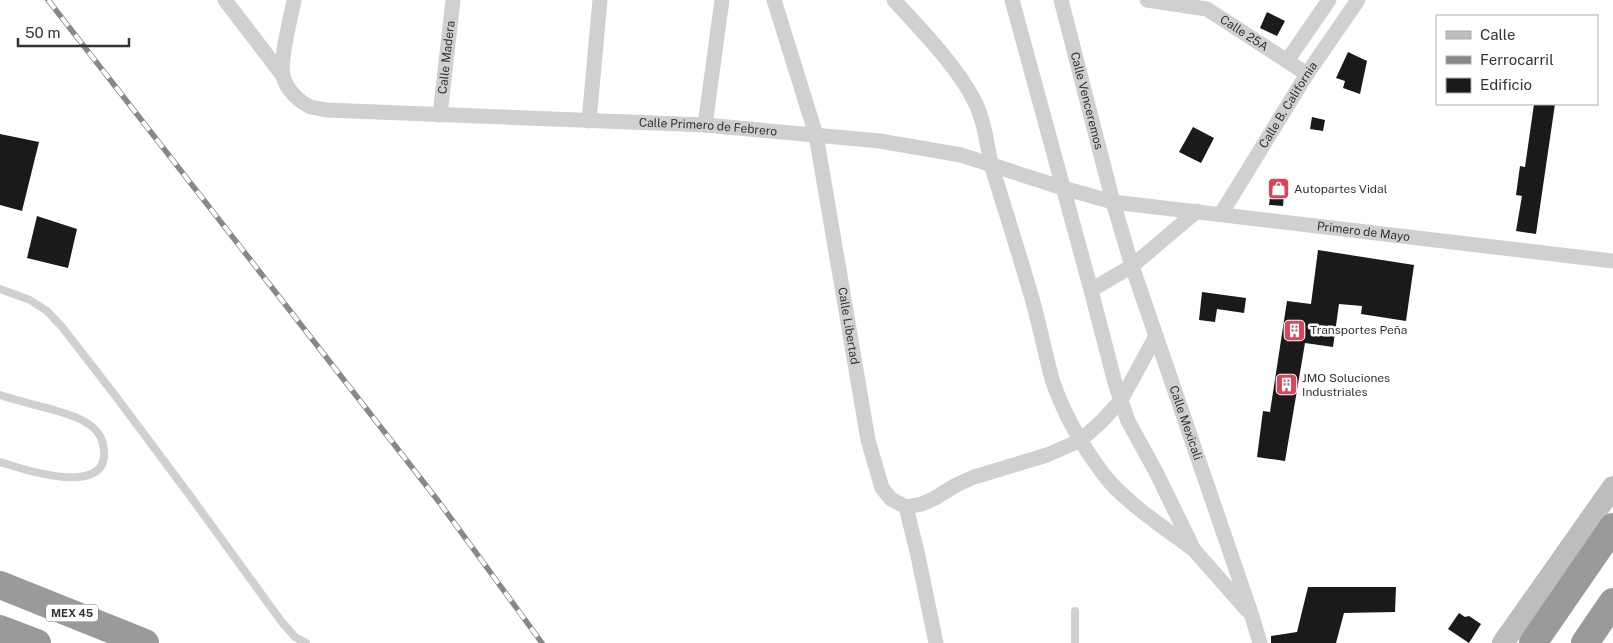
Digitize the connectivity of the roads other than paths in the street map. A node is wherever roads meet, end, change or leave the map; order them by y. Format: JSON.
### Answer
{"nodes":[{"id":1,"x":225,"y":0,"type":"edge"},
{"id":2,"x":294,"y":0,"type":"edge"},
{"id":3,"x":453,"y":0,"type":"edge"},
{"id":4,"x":600,"y":0,"type":"edge"},
{"id":5,"x":722,"y":0,"type":"edge"},
{"id":6,"x":774,"y":0,"type":"edge"},
{"id":7,"x":894,"y":0,"type":"edge"},
{"id":8,"x":1012,"y":0,"type":"edge"},
{"id":9,"x":1061,"y":0,"type":"edge"},
{"id":10,"x":1147,"y":0,"type":"edge"},
{"id":11,"x":1329,"y":0,"type":"edge"},
{"id":12,"x":1346,"y":0,"type":"edge"},
{"id":13,"x":1358,"y":0,"type":"edge"},
{"id":14,"x":1207,"y":5,"type":"edge"},
{"id":15,"x":1343,"y":23,"type":"junction"},
{"id":16,"x":1287,"y":61,"type":"junction"},
{"id":17,"x":1307,"y":74,"type":"junction"},
{"id":18,"x":283,"y":76,"type":"junction"},
{"id":19,"x":440,"y":115,"type":"junction"},
{"id":20,"x":589,"y":121,"type":"junction"},
{"id":21,"x":705,"y":125,"type":"junction"},
{"id":22,"x":816,"y":135,"type":"junction"},
{"id":23,"x":991,"y":164,"type":"junction"},
{"id":24,"x":1063,"y":188,"type":"junction"},
{"id":25,"x":1113,"y":202,"type":"junction"},
{"id":26,"x":1197,"y":211,"type":"junction"},
{"id":27,"x":1221,"y":214,"type":"junction"},
{"id":28,"x":1613,"y":261,"type":"edge"},
{"id":29,"x":1132,"y":266,"type":"junction"},
{"id":30,"x":0,"y":289,"type":"edge"},
{"id":31,"x":1091,"y":290,"type":"junction"},
{"id":32,"x":1156,"y":336,"type":"junction"},
{"id":33,"x":0,"y":395,"type":"edge"},
{"id":34,"x":1121,"y":400,"type":"junction"},
{"id":35,"x":1081,"y":440,"type":"junction"},
{"id":36,"x":0,"y":462,"type":"edge"},
{"id":37,"x":1613,"y":487,"type":"edge"},
{"id":38,"x":906,"y":507,"type":"junction"},
{"id":39,"x":1613,"y":527,"type":"edge"},
{"id":40,"x":1194,"y":550,"type":"junction"},
{"id":41,"x":0,"y":585,"type":"edge"},
{"id":42,"x":1613,"y":602,"type":"edge"},
{"id":43,"x":1076,"y":612,"type":"dead end"},
{"id":44,"x":1252,"y":616,"type":"junction"},
{"id":45,"x":0,"y":629,"type":"edge"},
{"id":46,"x":37,"y":643,"type":"edge"},
{"id":47,"x":144,"y":643,"type":"edge"},
{"id":48,"x":306,"y":643,"type":"edge"},
{"id":49,"x":936,"y":643,"type":"edge"},
{"id":50,"x":1075,"y":643,"type":"edge"},
{"id":51,"x":1260,"y":643,"type":"edge"},
{"id":52,"x":1503,"y":643,"type":"edge"},
{"id":53,"x":1533,"y":643,"type":"edge"},
{"id":54,"x":1585,"y":643,"type":"edge"}],
"edges":[{"from":1,"to":18,"type":"street"},
{"from":2,"to":18,"type":"street"},
{"from":3,"to":19,"type":"street","name":"Calle Madera"},
{"from":4,"to":20,"type":"street"},
{"from":5,"to":21,"type":"street"},
{"from":6,"to":22,"type":"street","name":"Calle Libertad"},
{"from":7,"to":23,"type":"street"},
{"from":8,"to":24,"type":"street"},
{"from":9,"to":25,"type":"street","name":"Calle Venceremos"},
{"from":10,"to":14,"type":"street","name":"Calle 25A"},
{"from":11,"to":16,"type":"street"},
{"from":12,"to":15,"type":"street"},
{"from":13,"to":15,"type":"street","name":"Calle B. California"},
{"from":14,"to":16,"type":"street","name":"Calle 25A"},
{"from":15,"to":17,"type":"street","name":"Calle B. California"},
{"from":16,"to":17,"type":"street","name":"Calle 25A"},
{"from":17,"to":27,"type":"street","name":"Calle B. California"},
{"from":18,"to":19,"type":"street","name":"Calle Primero de Febrero"},
{"from":19,"to":20,"type":"street","name":"Calle Primero de Febrero"},
{"from":20,"to":21,"type":"street","name":"Calle Primero de Febrero"},
{"from":21,"to":22,"type":"street","name":"Calle Primero de Febrero"},
{"from":22,"to":23,"type":"street","name":"Calle Primero de Febrero"},
{"from":22,"to":38,"type":"street","name":"Calle Libertad"},
{"from":23,"to":24,"type":"street","name":"Calle Primero de Febrero"},
{"from":23,"to":35,"type":"street"},
{"from":24,"to":25,"type":"street","name":"Calle Primero de Febrero"},
{"from":24,"to":31,"type":"street"},
{"from":25,"to":26,"type":"street","name":"Primero de Mayo"},
{"from":25,"to":29,"type":"street","name":"Calle Mexicali"},
{"from":26,"to":27,"type":"street","name":"Primero de Mayo"},
{"from":26,"to":29,"type":"street"},
{"from":27,"to":28,"type":"street","name":"Primero de Mayo"},
{"from":29,"to":31,"type":"street"},
{"from":29,"to":32,"type":"street","name":"Calle Mexicali"},
{"from":30,"to":48,"type":"lane"},
{"from":31,"to":34,"type":"street"},
{"from":32,"to":34,"type":"street"},
{"from":32,"to":44,"type":"street","name":"Calle Mexicali"},
{"from":33,"to":36,"type":"lane"},
{"from":34,"to":35,"type":"street"},
{"from":34,"to":40,"type":"street"},
{"from":35,"to":38,"type":"street"},
{"from":35,"to":40,"type":"street"},
{"from":37,"to":52,"type":"street"},
{"from":38,"to":49,"type":"street"},
{"from":39,"to":53,"type":"highway"},
{"from":40,"to":44,"type":"street"},
{"from":41,"to":47,"type":"highway","number":"MEX 45"},
{"from":42,"to":54,"type":"highway"},
{"from":43,"to":50,"type":"lane"},
{"from":44,"to":51,"type":"street","name":"Calle Mexicali"},
{"from":45,"to":46,"type":"highway"}]}
